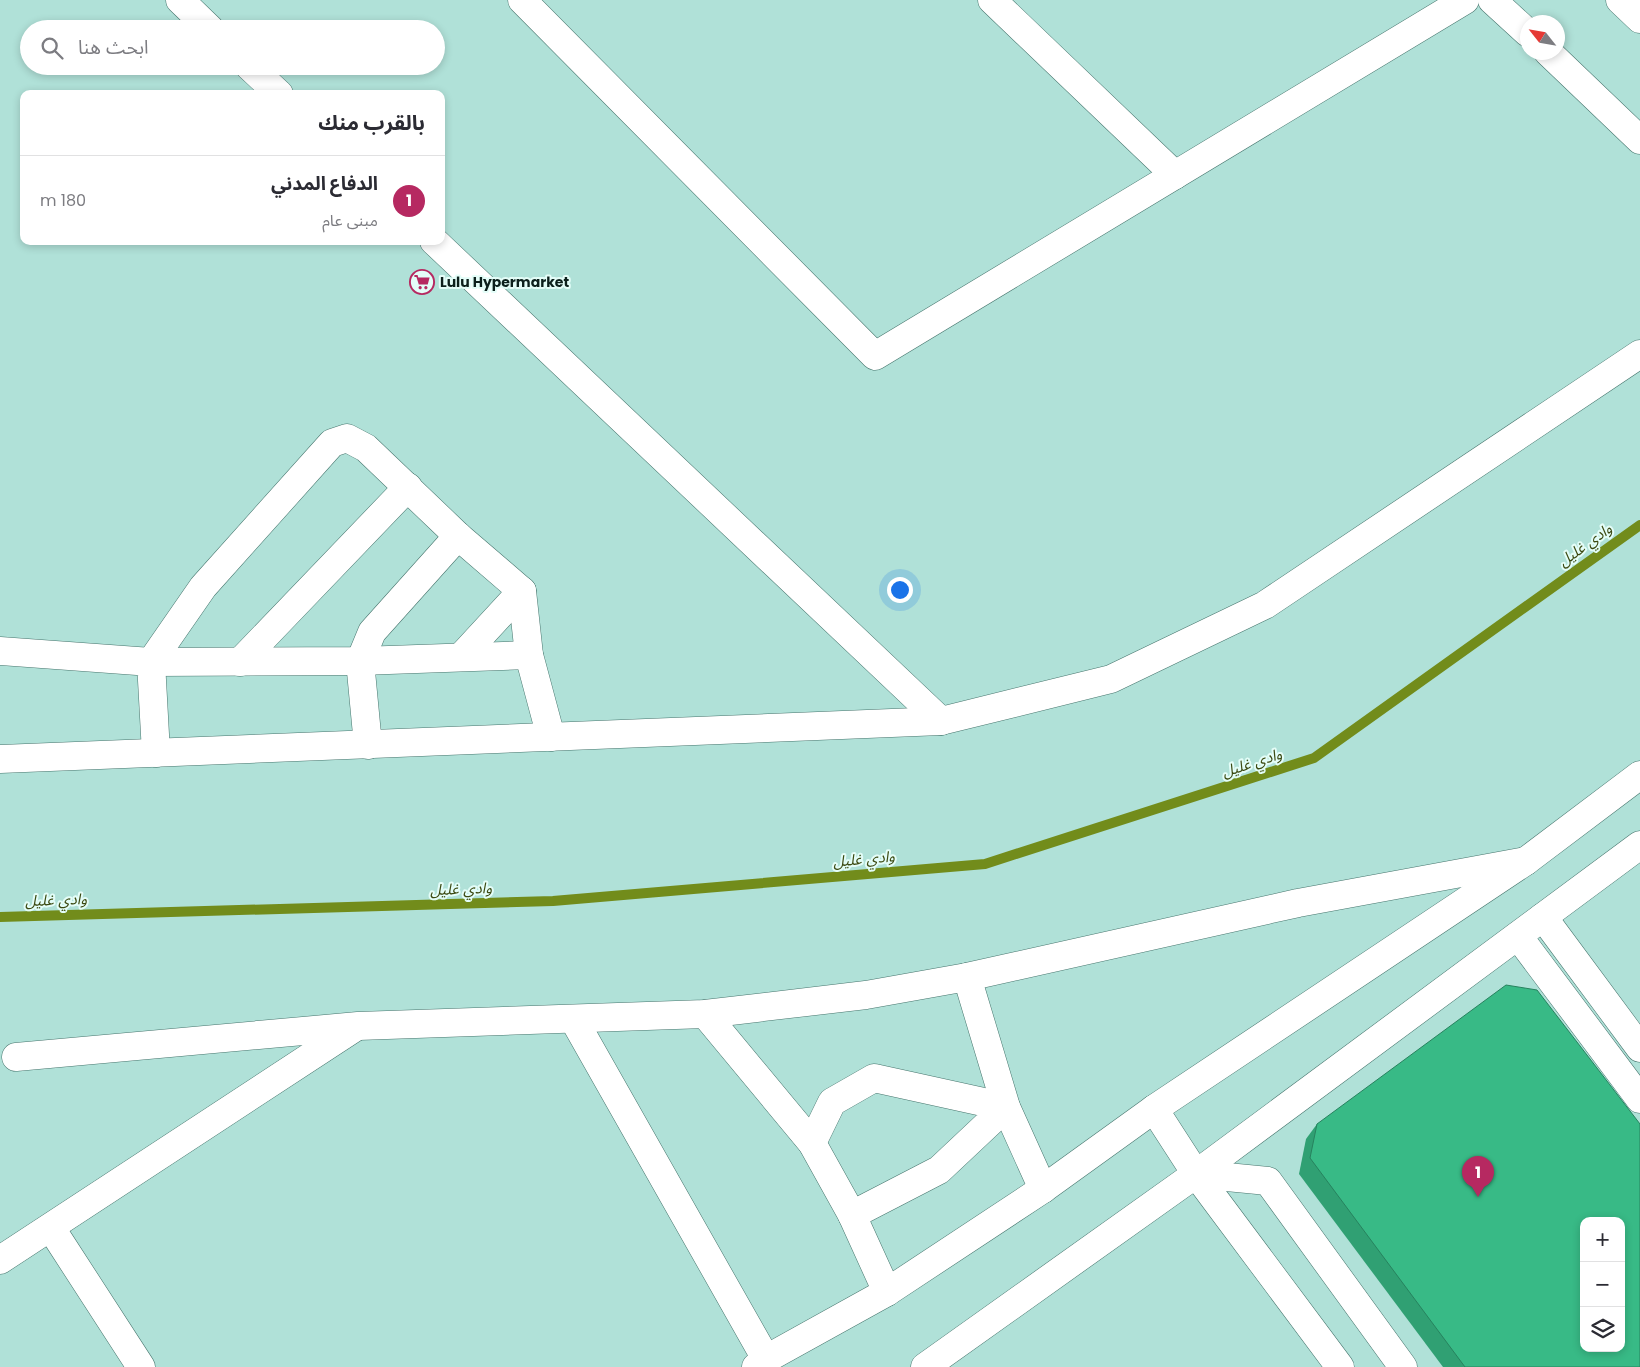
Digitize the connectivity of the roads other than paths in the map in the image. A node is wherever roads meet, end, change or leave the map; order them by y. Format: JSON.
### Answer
{"nodes":[{"id":1,"x":180,"y":0,"type":"edge"},
{"id":2,"x":522,"y":0,"type":"edge"},
{"id":3,"x":992,"y":0,"type":"edge"},
{"id":4,"x":1465,"y":0,"type":"edge"},
{"id":5,"x":1492,"y":0,"type":"edge"},
{"id":6,"x":1620,"y":0,"type":"edge"},
{"id":7,"x":1640,"y":19,"type":"edge"},
{"id":8,"x":201,"y":20,"type":"edge"},
{"id":9,"x":1520,"y":26,"type":"edge"},
{"id":10,"x":1556,"y":60,"type":"edge"},
{"id":11,"x":259,"y":75,"type":"edge"},
{"id":12,"x":274,"y":90,"type":"edge"},
{"id":13,"x":1640,"y":140,"type":"edge"},
{"id":14,"x":1175,"y":175,"type":"junction"},
{"id":15,"x":438,"y":245,"type":"edge"},
{"id":16,"x":1640,"y":354,"type":"edge"},
{"id":17,"x":408,"y":488,"type":"junction"},
{"id":18,"x":458,"y":536,"type":"junction"},
{"id":19,"x":522,"y":591,"type":"junction"},
{"id":20,"x":0,"y":651,"type":"edge"},
{"id":21,"x":529,"y":655,"type":"junction"},
{"id":22,"x":461,"y":657,"type":"junction"},
{"id":23,"x":360,"y":661,"type":"junction"},
{"id":24,"x":151,"y":662,"type":"junction"},
{"id":25,"x":240,"y":662,"type":"junction"},
{"id":26,"x":941,"y":721,"type":"junction"},
{"id":27,"x":552,"y":737,"type":"junction"},
{"id":28,"x":368,"y":744,"type":"junction"},
{"id":29,"x":156,"y":753,"type":"junction"},
{"id":30,"x":0,"y":759,"type":"edge"},
{"id":31,"x":1640,"y":775,"type":"edge"},
{"id":32,"x":1640,"y":844,"type":"edge"},
{"id":33,"x":1526,"y":862,"type":"junction"},
{"id":34,"x":1543,"y":917,"type":"junction"},
{"id":35,"x":1518,"y":936,"type":"junction"},
{"id":36,"x":967,"y":977,"type":"junction"},
{"id":37,"x":705,"y":1014,"type":"junction"},
{"id":38,"x":574,"y":1020,"type":"junction"},
{"id":39,"x":358,"y":1026,"type":"junction"},
{"id":40,"x":1640,"y":1048,"type":"edge"},
{"id":41,"x":16,"y":1057,"type":"dead end"},
{"id":42,"x":1640,"y":1099,"type":"edge"},
{"id":43,"x":1006,"y":1107,"type":"junction"},
{"id":44,"x":1154,"y":1109,"type":"junction"},
{"id":45,"x":812,"y":1143,"type":"junction"},
{"id":46,"x":1196,"y":1174,"type":"junction"},
{"id":47,"x":1043,"y":1189,"type":"junction"},
{"id":48,"x":852,"y":1215,"type":"junction"},
{"id":49,"x":51,"y":1228,"type":"junction"},
{"id":50,"x":0,"y":1260,"type":"edge"},
{"id":51,"x":887,"y":1292,"type":"junction"},
{"id":52,"x":761,"y":1363,"type":"edge"},
{"id":53,"x":141,"y":1367,"type":"edge"},
{"id":54,"x":925,"y":1367,"type":"edge"},
{"id":55,"x":1340,"y":1367,"type":"edge"},
{"id":56,"x":1403,"y":1367,"type":"edge"}],
"edges":[{"from":1,"to":8,"type":"street"},
{"from":2,"to":14,"type":"street"},
{"from":3,"to":14,"type":"street"},
{"from":4,"to":14,"type":"street"},
{"from":5,"to":9,"type":"street"},
{"from":6,"to":7,"type":"street"},
{"from":10,"to":13,"type":"street"},
{"from":11,"to":12,"type":"street"},
{"from":15,"to":26,"type":"street"},
{"from":16,"to":26,"type":"street"},
{"from":17,"to":18,"type":"street"},
{"from":17,"to":24,"type":"street"},
{"from":17,"to":25,"type":"street"},
{"from":18,"to":19,"type":"street"},
{"from":18,"to":23,"type":"street"},
{"from":19,"to":21,"type":"street"},
{"from":19,"to":22,"type":"street"},
{"from":20,"to":24,"type":"street"},
{"from":21,"to":22,"type":"street"},
{"from":21,"to":27,"type":"street"},
{"from":22,"to":23,"type":"street"},
{"from":23,"to":25,"type":"street"},
{"from":23,"to":28,"type":"street"},
{"from":24,"to":25,"type":"street"},
{"from":24,"to":29,"type":"street"},
{"from":26,"to":27,"type":"street"},
{"from":27,"to":28,"type":"street"},
{"from":28,"to":29,"type":"street"},
{"from":29,"to":30,"type":"street"},
{"from":31,"to":33,"type":"street"},
{"from":32,"to":34,"type":"street"},
{"from":33,"to":36,"type":"street"},
{"from":33,"to":44,"type":"street"},
{"from":34,"to":35,"type":"street"},
{"from":34,"to":40,"type":"street"},
{"from":35,"to":42,"type":"street"},
{"from":35,"to":46,"type":"street"},
{"from":36,"to":37,"type":"street"},
{"from":36,"to":43,"type":"street"},
{"from":37,"to":38,"type":"street"},
{"from":37,"to":45,"type":"street"},
{"from":38,"to":39,"type":"street"},
{"from":38,"to":52,"type":"street"},
{"from":39,"to":41,"type":"street"},
{"from":39,"to":49,"type":"street"},
{"from":43,"to":45,"type":"street"},
{"from":43,"to":47,"type":"street"},
{"from":43,"to":48,"type":"street"},
{"from":44,"to":46,"type":"street"},
{"from":44,"to":47,"type":"street"},
{"from":45,"to":48,"type":"street"},
{"from":46,"to":54,"type":"street"},
{"from":46,"to":55,"type":"street"},
{"from":46,"to":56,"type":"street"},
{"from":47,"to":51,"type":"street"},
{"from":48,"to":51,"type":"street"},
{"from":49,"to":50,"type":"street"},
{"from":49,"to":53,"type":"street"},
{"from":51,"to":52,"type":"street"}]}
